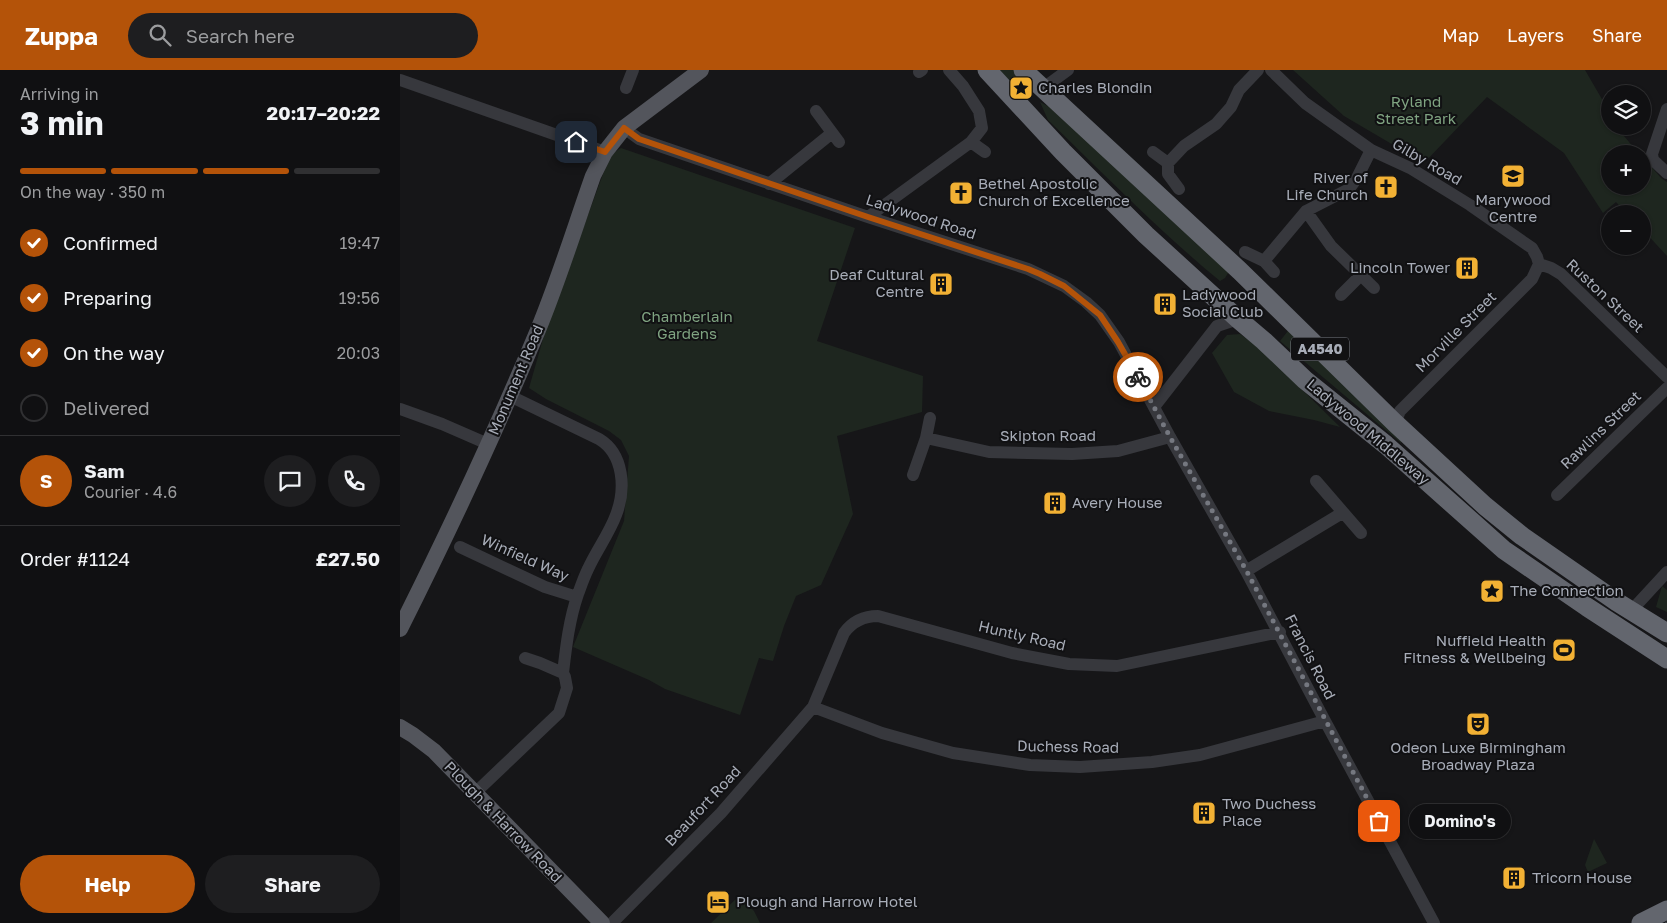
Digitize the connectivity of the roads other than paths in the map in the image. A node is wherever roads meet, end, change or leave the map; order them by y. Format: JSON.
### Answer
{"nodes":[{"id":1,"x":633,"y":70,"type":"edge"},
{"id":2,"x":701,"y":70,"type":"edge"},
{"id":3,"x":949,"y":70,"type":"edge"},
{"id":4,"x":988,"y":70,"type":"edge"},
{"id":5,"x":1023,"y":70,"type":"edge"},
{"id":6,"x":1068,"y":70,"type":"edge"},
{"id":7,"x":1258,"y":70,"type":"edge"},
{"id":8,"x":1272,"y":70,"type":"edge"},
{"id":9,"x":400,"y":81,"type":"edge"},
{"id":10,"x":626,"y":88,"type":"dead end"},
{"id":11,"x":1042,"y":89,"type":"junction"},
{"id":12,"x":1667,"y":108,"type":"edge"},
{"id":13,"x":816,"y":111,"type":"dead end"},
{"id":14,"x":1025,"y":112,"type":"junction"},
{"id":15,"x":624,"y":128,"type":"junction"},
{"id":16,"x":972,"y":142,"type":"junction"},
{"id":17,"x":1371,"y":150,"type":"junction"},
{"id":18,"x":605,"y":152,"type":"junction"},
{"id":19,"x":985,"y":152,"type":"dead end"},
{"id":20,"x":1153,"y":152,"type":"dead end"},
{"id":21,"x":1168,"y":163,"type":"junction"},
{"id":22,"x":1667,"y":173,"type":"edge"},
{"id":23,"x":769,"y":184,"type":"junction"},
{"id":24,"x":1179,"y":189,"type":"dead end"},
{"id":25,"x":1306,"y":211,"type":"junction"},
{"id":26,"x":868,"y":217,"type":"junction"},
{"id":27,"x":1245,"y":252,"type":"dead end"},
{"id":28,"x":1264,"y":261,"type":"junction"},
{"id":29,"x":1539,"y":264,"type":"junction"},
{"id":30,"x":1274,"y":272,"type":"dead end"},
{"id":31,"x":1361,"y":275,"type":"junction"},
{"id":32,"x":1374,"y":288,"type":"dead end"},
{"id":33,"x":1341,"y":296,"type":"dead end"},
{"id":34,"x":1238,"y":319,"type":"junction"},
{"id":35,"x":1667,"y":378,"type":"edge"},
{"id":36,"x":1667,"y":388,"type":"edge"},
{"id":37,"x":510,"y":396,"type":"junction"},
{"id":38,"x":1154,"y":407,"type":"junction"},
{"id":39,"x":400,"y":409,"type":"edge"},
{"id":40,"x":930,"y":418,"type":"dead end"},
{"id":41,"x":1395,"y":423,"type":"junction"},
{"id":42,"x":1170,"y":437,"type":"junction"},
{"id":43,"x":926,"y":438,"type":"junction"},
{"id":44,"x":488,"y":444,"type":"junction"},
{"id":45,"x":913,"y":476,"type":"dead end"},
{"id":46,"x":1316,"y":481,"type":"dead end"},
{"id":47,"x":1557,"y":495,"type":"dead end"},
{"id":48,"x":1342,"y":513,"type":"junction"},
{"id":49,"x":1361,"y":533,"type":"dead end"},
{"id":50,"x":460,"y":547,"type":"dead end"},
{"id":51,"x":1246,"y":570,"type":"junction"},
{"id":52,"x":1667,"y":572,"type":"edge"},
{"id":53,"x":577,"y":597,"type":"junction"},
{"id":54,"x":1631,"y":611,"type":"junction"},
{"id":55,"x":1618,"y":628,"type":"junction"},
{"id":56,"x":400,"y":630,"type":"edge"},
{"id":57,"x":1280,"y":632,"type":"junction"},
{"id":58,"x":1667,"y":633,"type":"edge"},
{"id":59,"x":525,"y":658,"type":"dead end"},
{"id":60,"x":1667,"y":659,"type":"edge"},
{"id":61,"x":563,"y":674,"type":"junction"},
{"id":62,"x":813,"y":708,"type":"junction"},
{"id":63,"x":1325,"y":721,"type":"junction"},
{"id":64,"x":400,"y":726,"type":"edge"},
{"id":65,"x":475,"y":792,"type":"junction"},
{"id":66,"x":1667,"y":910,"type":"edge"},
{"id":67,"x":602,"y":923,"type":"edge"},
{"id":68,"x":612,"y":923,"type":"edge"},
{"id":69,"x":1434,"y":923,"type":"edge"},
{"id":70,"x":1641,"y":923,"type":"edge"}],
"edges":[{"from":1,"to":10,"type":"street"},
{"from":2,"to":15,"type":"main road","name":"Monument Road"},
{"from":3,"to":16,"type":"street"},
{"from":4,"to":14,"type":"highway","name":"Ladywood Middleway","number":"A4540"},
{"from":5,"to":11,"type":"highway","name":"Ladywood Middleway","number":"A4540"},
{"from":6,"to":11,"type":"street"},
{"from":7,"to":21,"type":"street"},
{"from":8,"to":17,"type":"street","name":"Gilby Road"},
{"from":9,"to":18,"type":"street"},
{"from":11,"to":14,"type":"highway"},
{"from":11,"to":41,"type":"highway","name":"Ladywood Middleway","number":"A4540"},
{"from":12,"to":22,"type":"street"},
{"from":13,"to":23,"type":"street"},
{"from":14,"to":34,"type":"highway","name":"Ladywood Middleway","number":"A4540"},
{"from":15,"to":18,"type":"main road","name":"Monument Road"},
{"from":15,"to":23,"type":"street","name":"Ladywood Road"},
{"from":16,"to":19,"type":"street"},
{"from":16,"to":26,"type":"street"},
{"from":17,"to":25,"type":"street"},
{"from":17,"to":29,"type":"street","name":"Gilby Road"},
{"from":18,"to":37,"type":"main road","name":"Monument Road"},
{"from":20,"to":21,"type":"street"},
{"from":21,"to":24,"type":"street"},
{"from":23,"to":26,"type":"street","name":"Ladywood Road"},
{"from":25,"to":28,"type":"street"},
{"from":25,"to":31,"type":"street"},
{"from":26,"to":38,"type":"street","name":"Ladywood Road"},
{"from":27,"to":28,"type":"street"},
{"from":28,"to":30,"type":"street"},
{"from":29,"to":35,"type":"street","name":"Ruston Street"},
{"from":29,"to":41,"type":"street","name":"Morville Street"},
{"from":31,"to":32,"type":"street"},
{"from":31,"to":33,"type":"street"},
{"from":34,"to":38,"type":"street"},
{"from":34,"to":55,"type":"highway","name":"Ladywood Middleway","number":"A4540"},
{"from":36,"to":47,"type":"street","name":"Rawlins Street"},
{"from":37,"to":44,"type":"main road","name":"Monument Road"},
{"from":37,"to":53,"type":"street"},
{"from":38,"to":42,"type":"street","name":"Francis Road"},
{"from":39,"to":44,"type":"street"},
{"from":40,"to":43,"type":"street"},
{"from":41,"to":54,"type":"highway","name":"Ladywood Middleway","number":"A4540"},
{"from":42,"to":43,"type":"street","name":"Skipton Road"},
{"from":42,"to":51,"type":"street","name":"Francis Road"},
{"from":43,"to":45,"type":"street"},
{"from":44,"to":56,"type":"main road","name":"Monument Road"},
{"from":46,"to":48,"type":"street"},
{"from":48,"to":49,"type":"street"},
{"from":48,"to":51,"type":"street"},
{"from":50,"to":53,"type":"street","name":"Winfield Way"},
{"from":51,"to":57,"type":"street","name":"Francis Road"},
{"from":52,"to":54,"type":"street"},
{"from":53,"to":61,"type":"street"},
{"from":54,"to":55,"type":"highway"},
{"from":54,"to":58,"type":"highway","name":"Ladywood Middleway","number":"A4540"},
{"from":55,"to":60,"type":"highway","name":"Ladywood Middleway","number":"A4540"},
{"from":57,"to":62,"type":"street","name":"Huntly Road"},
{"from":57,"to":63,"type":"street","name":"Francis Road"},
{"from":59,"to":61,"type":"street"},
{"from":61,"to":65,"type":"street"},
{"from":62,"to":63,"type":"street","name":"Duchess Road"},
{"from":62,"to":68,"type":"street","name":"Beaufort Road"},
{"from":63,"to":69,"type":"street","name":"Francis Road"},
{"from":64,"to":65,"type":"main road","name":"Plough & Harrow Road"},
{"from":65,"to":67,"type":"main road","name":"Plough & Harrow Road"},
{"from":66,"to":70,"type":"highway"}]}
